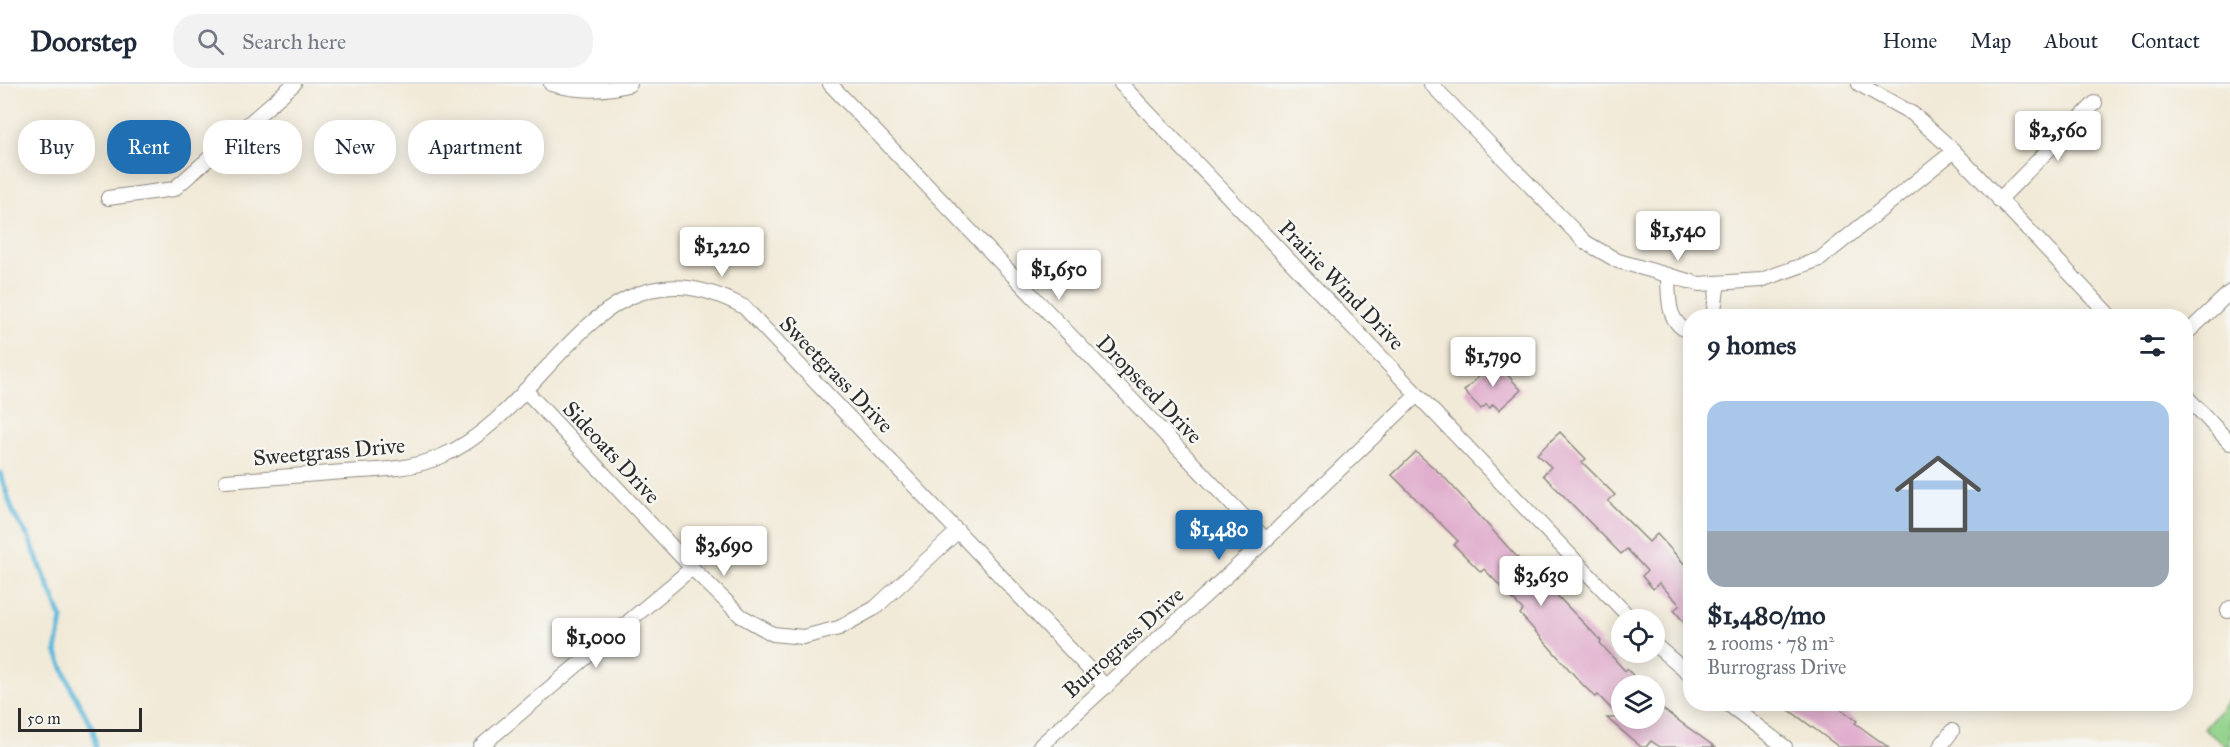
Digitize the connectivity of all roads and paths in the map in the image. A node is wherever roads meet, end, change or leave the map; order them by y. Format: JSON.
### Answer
{"nodes":[{"id":1,"x":294,"y":84,"type":"edge"},
{"id":2,"x":550,"y":84,"type":"edge"},
{"id":3,"x":630,"y":84,"type":"edge"},
{"id":4,"x":830,"y":84,"type":"edge"},
{"id":5,"x":1121,"y":84,"type":"edge"},
{"id":6,"x":1431,"y":84,"type":"edge"},
{"id":7,"x":1859,"y":84,"type":"edge"},
{"id":8,"x":2095,"y":103,"type":"dead end"},
{"id":9,"x":1954,"y":151,"type":"junction"},
{"id":10,"x":108,"y":198,"type":"dead end"},
{"id":11,"x":1999,"y":200,"type":"junction"},
{"id":12,"x":1668,"y":275,"type":"junction"},
{"id":13,"x":1718,"y":283,"type":"junction"},
{"id":14,"x":2230,"y":292,"type":"edge"},
{"id":15,"x":1714,"y":309,"type":"edge"},
{"id":16,"x":2103,"y":309,"type":"edge"},
{"id":17,"x":2193,"y":327,"type":"edge"},
{"id":18,"x":1683,"y":328,"type":"edge"},
{"id":19,"x":525,"y":390,"type":"junction"},
{"id":20,"x":1418,"y":395,"type":"junction"},
{"id":21,"x":2193,"y":403,"type":"edge"},
{"id":22,"x":2230,"y":443,"type":"edge"},
{"id":23,"x":226,"y":481,"type":"dead end"},
{"id":24,"x":958,"y":531,"type":"junction"},
{"id":25,"x":1266,"y":540,"type":"junction"},
{"id":26,"x":692,"y":568,"type":"junction"},
{"id":27,"x":1622,"y":609,"type":"edge"},
{"id":28,"x":1665,"y":653,"type":"edge"},
{"id":29,"x":1683,"y":669,"type":"edge"},
{"id":30,"x":1106,"y":687,"type":"junction"},
{"id":31,"x":1737,"y":711,"type":"edge"},
{"id":32,"x":1952,"y":731,"type":"dead end"},
{"id":33,"x":480,"y":747,"type":"edge"},
{"id":34,"x":1040,"y":747,"type":"edge"},
{"id":35,"x":1785,"y":747,"type":"edge"},
{"id":36,"x":1940,"y":747,"type":"edge"}],
"edges":[{"from":1,"to":10,"type":"street"},
{"from":2,"to":3,"type":"street"},
{"from":4,"to":25,"type":"street","name":"Dropseed Drive"},
{"from":5,"to":20,"type":"street","name":"Prairie Wind Drive"},
{"from":6,"to":12,"type":"street"},
{"from":7,"to":9,"type":"street"},
{"from":8,"to":11,"type":"street"},
{"from":9,"to":11,"type":"street"},
{"from":9,"to":13,"type":"street"},
{"from":11,"to":16,"type":"street"},
{"from":12,"to":13,"type":"street"},
{"from":12,"to":18,"type":"street"},
{"from":13,"to":15,"type":"street"},
{"from":14,"to":17,"type":"street"},
{"from":19,"to":23,"type":"street","name":"Sweetgrass Drive"},
{"from":19,"to":24,"type":"street","name":"Sweetgrass Drive"},
{"from":19,"to":26,"type":"street","name":"Sideoats Drive"},
{"from":20,"to":25,"type":"street","name":"Burrograss Drive"},
{"from":20,"to":27,"type":"street","name":"Prairie Wind Drive"},
{"from":21,"to":22,"type":"street"},
{"from":24,"to":26,"type":"street","name":"Sideoats Drive"},
{"from":24,"to":30,"type":"street","name":"Sweetgrass Drive"},
{"from":25,"to":30,"type":"street","name":"Burrograss Drive"},
{"from":26,"to":33,"type":"street"},
{"from":28,"to":29,"type":"street"},
{"from":30,"to":34,"type":"street","name":"Burrograss Drive"},
{"from":31,"to":35,"type":"street"},
{"from":32,"to":36,"type":"street"}]}
